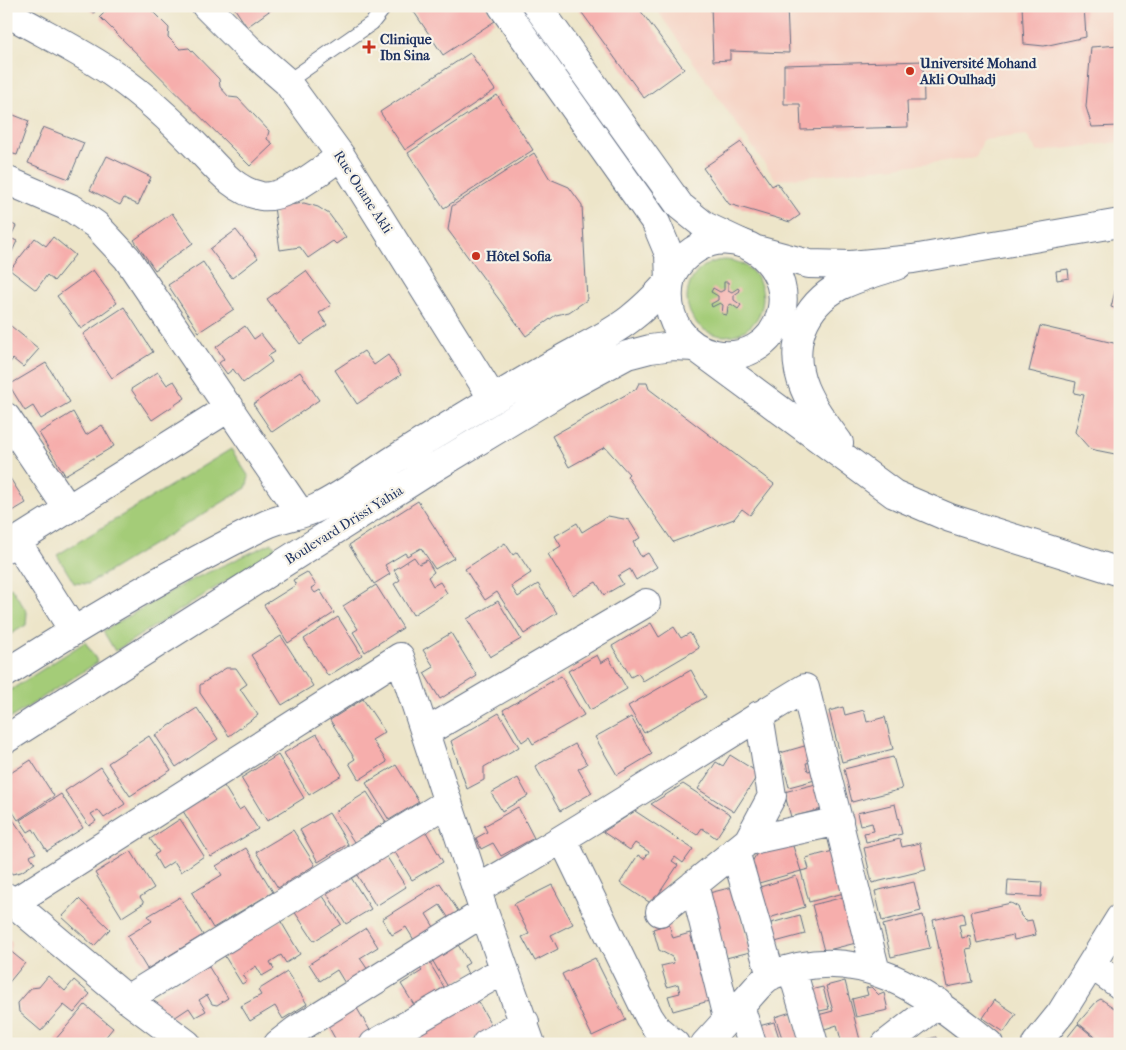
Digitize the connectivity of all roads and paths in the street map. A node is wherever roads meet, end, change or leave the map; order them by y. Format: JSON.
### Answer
{"nodes":[{"id":1,"x":206,"y":6,"type":"edge"},
{"id":2,"x":381,"y":6,"type":"edge"},
{"id":3,"x":502,"y":6,"type":"edge"},
{"id":4,"x":537,"y":6,"type":"edge"},
{"id":5,"x":6,"y":12,"type":"edge"},
{"id":6,"x":288,"y":82,"type":"junction"},
{"id":7,"x":341,"y":156,"type":"junction"},
{"id":8,"x":6,"y":180,"type":"edge"},
{"id":9,"x":656,"y":223,"type":"junction"},
{"id":10,"x":1120,"y":223,"type":"edge"},
{"id":11,"x":748,"y":246,"type":"junction"},
{"id":12,"x":913,"y":259,"type":"junction"},
{"id":13,"x":670,"y":281,"type":"junction"},
{"id":14,"x":631,"y":319,"type":"junction"},
{"id":15,"x":696,"y":348,"type":"junction"},
{"id":16,"x":493,"y":399,"type":"junction"},
{"id":17,"x":230,"y":407,"type":"junction"},
{"id":18,"x":6,"y":417,"type":"edge"},
{"id":19,"x":855,"y":464,"type":"junction"},
{"id":20,"x":68,"y":509,"type":"junction"},
{"id":21,"x":300,"y":513,"type":"junction"},
{"id":22,"x":11,"y":545,"type":"edge"},
{"id":23,"x":1120,"y":572,"type":"edge"},
{"id":24,"x":646,"y":603,"type":"dead end"},
{"id":25,"x":73,"y":630,"type":"junction"},
{"id":26,"x":6,"y":673,"type":"edge"},
{"id":27,"x":759,"y":715,"type":"junction"},
{"id":28,"x":426,"y":732,"type":"junction"},
{"id":29,"x":6,"y":739,"type":"edge"},
{"id":30,"x":448,"y":802,"type":"junction"},
{"id":31,"x":839,"y":821,"type":"junction"},
{"id":32,"x":563,"y":840,"type":"junction"},
{"id":33,"x":742,"y":846,"type":"junction"},
{"id":34,"x":694,"y":884,"type":"junction"},
{"id":35,"x":10,"y":900,"type":"edge"},
{"id":36,"x":481,"y":900,"type":"junction"},
{"id":37,"x":660,"y":912,"type":"dead end"},
{"id":38,"x":1120,"y":918,"type":"edge"},
{"id":39,"x":1092,"y":965,"type":"junction"},
{"id":40,"x":504,"y":970,"type":"junction"},
{"id":41,"x":876,"y":972,"type":"junction"},
{"id":42,"x":781,"y":973,"type":"junction"},
{"id":43,"x":1120,"y":985,"type":"edge"},
{"id":44,"x":128,"y":999,"type":"junction"},
{"id":45,"x":939,"y":1003,"type":"junction"},
{"id":46,"x":733,"y":1010,"type":"junction"},
{"id":47,"x":528,"y":1033,"type":"edge"},
{"id":48,"x":187,"y":1044,"type":"edge"},
{"id":49,"x":278,"y":1044,"type":"edge"},
{"id":50,"x":374,"y":1044,"type":"edge"},
{"id":51,"x":486,"y":1044,"type":"edge"},
{"id":52,"x":675,"y":1044,"type":"edge"},
{"id":53,"x":705,"y":1044,"type":"edge"},
{"id":54,"x":752,"y":1044,"type":"edge"},
{"id":55,"x":814,"y":1044,"type":"edge"},
{"id":56,"x":886,"y":1044,"type":"edge"},
{"id":57,"x":988,"y":1044,"type":"edge"},
{"id":58,"x":1036,"y":1044,"type":"edge"}],
"edges":[{"from":1,"to":6,"type":"street","name":"Rue Ouane Akli"},
{"from":2,"to":6,"type":"lane"},
{"from":3,"to":9,"type":"street"},
{"from":4,"to":11,"type":"street"},
{"from":5,"to":7,"type":"street"},
{"from":6,"to":7,"type":"street","name":"Rue Ouane Akli"},
{"from":7,"to":16,"type":"street","name":"Rue Ouane Akli"},
{"from":8,"to":17,"type":"street"},
{"from":9,"to":13,"type":"street"},
{"from":9,"to":14,"type":"street"},
{"from":10,"to":12,"type":"street"},
{"from":11,"to":12,"type":"street"},
{"from":11,"to":13,"type":"street"},
{"from":11,"to":15,"type":"street"},
{"from":12,"to":19,"type":"street"},
{"from":13,"to":14,"type":"street","name":"Boulevard Drissi Yahia"},
{"from":13,"to":15,"type":"street"},
{"from":14,"to":16,"type":"street","name":"Boulevard Drissi Yahia"},
{"from":15,"to":19,"type":"street"},
{"from":15,"to":29,"type":"street","name":"Boulevard Drissi Yahia"},
{"from":16,"to":21,"type":"street","name":"Boulevard Drissi Yahia"},
{"from":17,"to":20,"type":"street"},
{"from":17,"to":21,"type":"street"},
{"from":18,"to":20,"type":"street"},
{"from":19,"to":23,"type":"street"},
{"from":20,"to":22,"type":"street"},
{"from":21,"to":25,"type":"street","name":"Boulevard Drissi Yahia"},
{"from":22,"to":25,"type":"street"},
{"from":24,"to":28,"type":"street"},
{"from":25,"to":26,"type":"street","name":"Boulevard Drissi Yahia"},
{"from":27,"to":31,"type":"street"},
{"from":27,"to":32,"type":"street"},
{"from":27,"to":33,"type":"street"},
{"from":28,"to":30,"type":"street"},
{"from":28,"to":35,"type":"street"},
{"from":30,"to":36,"type":"street"},
{"from":30,"to":44,"type":"street"},
{"from":31,"to":33,"type":"street"},
{"from":31,"to":41,"type":"street"},
{"from":32,"to":36,"type":"street"},
{"from":32,"to":52,"type":"street"},
{"from":33,"to":34,"type":"street"},
{"from":33,"to":42,"type":"street"},
{"from":34,"to":37,"type":"street"},
{"from":34,"to":46,"type":"street"},
{"from":35,"to":44,"type":"street"},
{"from":36,"to":40,"type":"street"},
{"from":36,"to":49,"type":"street"},
{"from":38,"to":39,"type":"street"},
{"from":39,"to":43,"type":"street"},
{"from":39,"to":58,"type":"street"},
{"from":40,"to":47,"type":"street"},
{"from":40,"to":50,"type":"street"},
{"from":41,"to":42,"type":"street"},
{"from":41,"to":45,"type":"street"},
{"from":42,"to":46,"type":"street"},
{"from":42,"to":55,"type":"street"},
{"from":44,"to":48,"type":"street"},
{"from":45,"to":56,"type":"street"},
{"from":45,"to":57,"type":"street"},
{"from":46,"to":53,"type":"street"},
{"from":46,"to":54,"type":"street"},
{"from":47,"to":51,"type":"street"}]}
